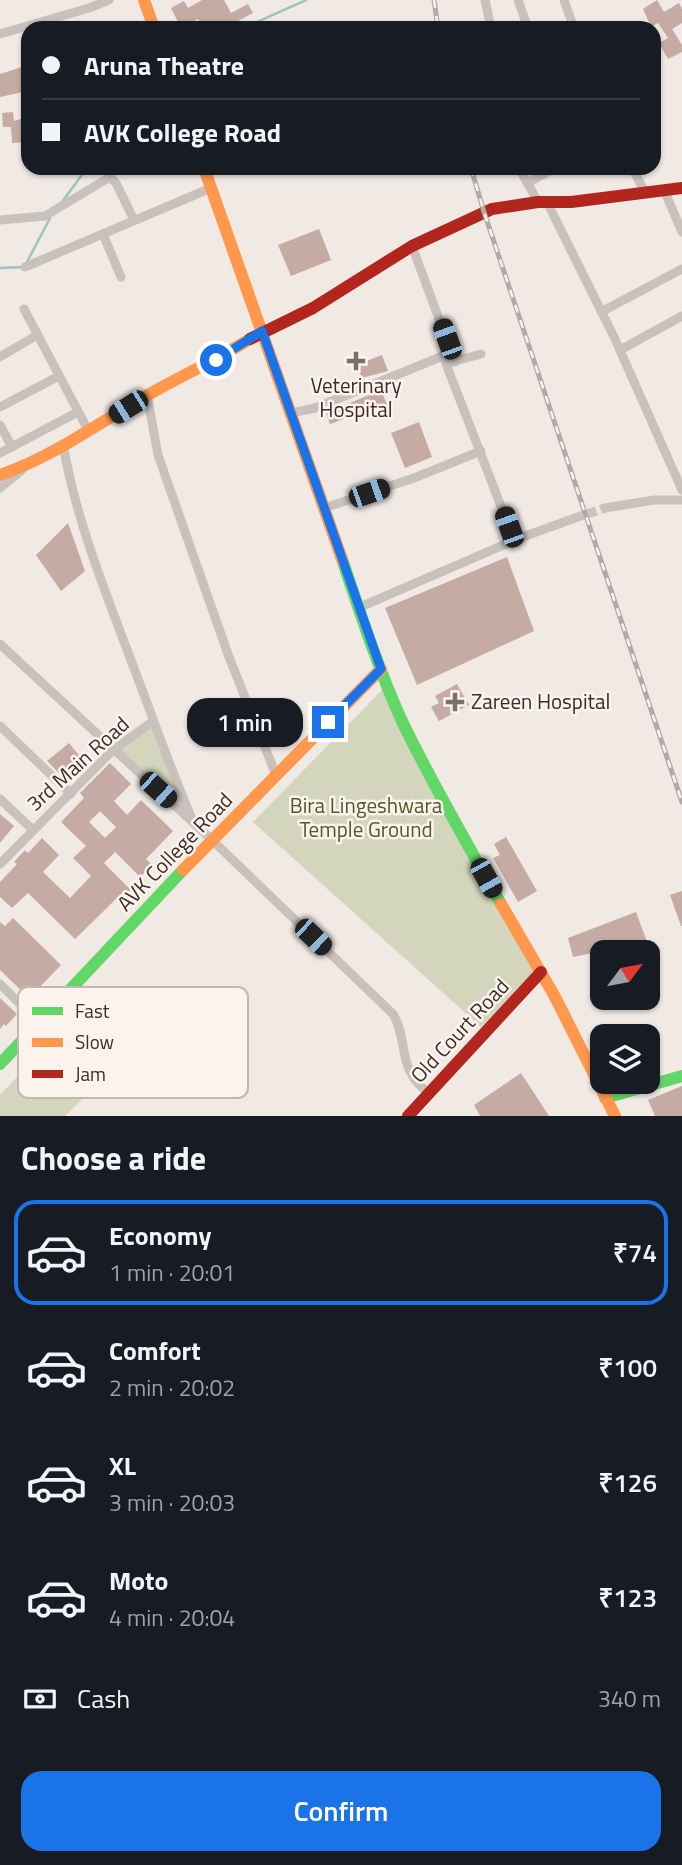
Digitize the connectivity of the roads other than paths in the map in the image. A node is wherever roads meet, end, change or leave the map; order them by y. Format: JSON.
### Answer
{"nodes":[{"id":1,"x":109,"y":0,"type":"edge"},
{"id":2,"x":144,"y":0,"type":"edge"},
{"id":3,"x":485,"y":0,"type":"edge"},
{"id":4,"x":518,"y":0,"type":"edge"},
{"id":5,"x":564,"y":0,"type":"edge"},
{"id":6,"x":44,"y":21,"type":"edge"},
{"id":7,"x":152,"y":21,"type":"edge"},
{"id":8,"x":490,"y":21,"type":"edge"},
{"id":9,"x":526,"y":21,"type":"edge"},
{"id":10,"x":572,"y":21,"type":"edge"},
{"id":11,"x":21,"y":28,"type":"edge"},
{"id":12,"x":0,"y":34,"type":"edge"},
{"id":13,"x":206,"y":175,"type":"edge"},
{"id":14,"x":523,"y":175,"type":"edge"},
{"id":15,"x":542,"y":175,"type":"edge"},
{"id":16,"x":636,"y":175,"type":"edge"},
{"id":17,"x":527,"y":183,"type":"junction"},
{"id":18,"x":211,"y":188,"type":"junction"},
{"id":19,"x":682,"y":188,"type":"edge"},
{"id":20,"x":664,"y":190,"type":"junction"},
{"id":21,"x":645,"y":192,"type":"junction"},
{"id":22,"x":542,"y":202,"type":"junction"},
{"id":23,"x":0,"y":220,"type":"edge"},
{"id":24,"x":134,"y":220,"type":"junction"},
{"id":25,"x":682,"y":232,"type":"edge"},
{"id":26,"x":103,"y":234,"type":"junction"},
{"id":27,"x":412,"y":246,"type":"junction"},
{"id":28,"x":25,"y":267,"type":"dead end"},
{"id":29,"x":682,"y":270,"type":"edge"},
{"id":30,"x":121,"y":276,"type":"dead end"},
{"id":31,"x":24,"y":309,"type":"dead end"},
{"id":32,"x":601,"y":312,"type":"junction"},
{"id":33,"x":682,"y":316,"type":"edge"},
{"id":34,"x":262,"y":331,"type":"junction"},
{"id":35,"x":37,"y":335,"type":"junction"},
{"id":36,"x":620,"y":350,"type":"junction"},
{"id":37,"x":481,"y":354,"type":"dead end"},
{"id":38,"x":0,"y":357,"type":"edge"},
{"id":39,"x":451,"y":363,"type":"junction"},
{"id":40,"x":59,"y":376,"type":"junction"},
{"id":41,"x":147,"y":395,"type":"junction"},
{"id":42,"x":0,"y":407,"type":"edge"},
{"id":43,"x":78,"y":412,"type":"junction"},
{"id":44,"x":291,"y":413,"type":"junction"},
{"id":45,"x":0,"y":425,"type":"edge"},
{"id":46,"x":88,"y":430,"type":"junction"},
{"id":47,"x":63,"y":444,"type":"junction"},
{"id":48,"x":12,"y":447,"type":"junction"},
{"id":49,"x":481,"y":451,"type":"junction"},
{"id":50,"x":0,"y":453,"type":"edge"},
{"id":51,"x":29,"y":465,"type":"junction"},
{"id":52,"x":0,"y":475,"type":"edge"},
{"id":53,"x":0,"y":488,"type":"edge"},
{"id":54,"x":682,"y":490,"type":"edge"},
{"id":55,"x":682,"y":500,"type":"edge"},
{"id":56,"x":324,"y":508,"type":"junction"},
{"id":57,"x":605,"y":508,"type":"tunnel mouth"},
{"id":58,"x":575,"y":518,"type":"tunnel mouth"},
{"id":59,"x":509,"y":527,"type":"dead end"},
{"id":60,"x":358,"y":608,"type":"junction"},
{"id":61,"x":0,"y":644,"type":"edge"},
{"id":62,"x":381,"y":669,"type":"junction"},
{"id":63,"x":152,"y":722,"type":"junction"},
{"id":64,"x":0,"y":726,"type":"edge"},
{"id":65,"x":113,"y":750,"type":"junction"},
{"id":66,"x":276,"y":775,"type":"junction"},
{"id":67,"x":71,"y":793,"type":"junction"},
{"id":68,"x":0,"y":799,"type":"edge"},
{"id":69,"x":193,"y":821,"type":"junction"},
{"id":70,"x":32,"y":829,"type":"junction"},
{"id":71,"x":212,"y":840,"type":"junction"},
{"id":72,"x":0,"y":864,"type":"edge"},
{"id":73,"x":541,"y":972,"type":"junction"},
{"id":74,"x":0,"y":984,"type":"edge"},
{"id":75,"x":73,"y":987,"type":"edge"},
{"id":76,"x":18,"y":1002,"type":"edge"},
{"id":77,"x":18,"y":1045,"type":"edge"},
{"id":78,"x":0,"y":1064,"type":"edge"},
{"id":79,"x":682,"y":1078,"type":"edge"},
{"id":80,"x":429,"y":1093,"type":"junction"},
{"id":81,"x":606,"y":1100,"type":"junction"},
{"id":82,"x":408,"y":1116,"type":"edge"},
{"id":83,"x":615,"y":1116,"type":"edge"}],
"edges":[{"from":1,"to":6,"type":"street"},
{"from":2,"to":7,"type":"main road"},
{"from":3,"to":8,"type":"street"},
{"from":4,"to":9,"type":"street"},
{"from":5,"to":10,"type":"street"},
{"from":11,"to":12,"type":"street"},
{"from":13,"to":18,"type":"main road"},
{"from":14,"to":17,"type":"street"},
{"from":15,"to":17,"type":"street"},
{"from":16,"to":21,"type":"street"},
{"from":17,"to":22,"type":"street"},
{"from":18,"to":24,"type":"street"},
{"from":18,"to":34,"type":"main road"},
{"from":19,"to":20,"type":"main road"},
{"from":20,"to":21,"type":"main road"},
{"from":20,"to":25,"type":"street"},
{"from":21,"to":22,"type":"main road"},
{"from":22,"to":27,"type":"main road"},
{"from":22,"to":32,"type":"street"},
{"from":23,"to":24,"type":"street"},
{"from":24,"to":26,"type":"street"},
{"from":26,"to":28,"type":"street"},
{"from":26,"to":30,"type":"street"},
{"from":27,"to":34,"type":"main road"},
{"from":27,"to":39,"type":"street"},
{"from":29,"to":32,"type":"street"},
{"from":31,"to":35,"type":"street"},
{"from":32,"to":36,"type":"street"},
{"from":33,"to":36,"type":"street"},
{"from":34,"to":41,"type":"main road"},
{"from":34,"to":44,"type":"main road"},
{"from":35,"to":38,"type":"street"},
{"from":35,"to":40,"type":"street"},
{"from":36,"to":54,"type":"street"},
{"from":37,"to":39,"type":"street"},
{"from":39,"to":44,"type":"street"},
{"from":39,"to":49,"type":"street"},
{"from":40,"to":42,"type":"street"},
{"from":40,"to":43,"type":"street"},
{"from":41,"to":46,"type":"main road"},
{"from":41,"to":66,"type":"street"},
{"from":43,"to":46,"type":"street"},
{"from":43,"to":48,"type":"street"},
{"from":44,"to":56,"type":"main road"},
{"from":45,"to":48,"type":"street"},
{"from":46,"to":47,"type":"main road"},
{"from":47,"to":51,"type":"main road"},
{"from":47,"to":63,"type":"street"},
{"from":48,"to":50,"type":"street"},
{"from":49,"to":56,"type":"street"},
{"from":49,"to":59,"type":"street"},
{"from":51,"to":52,"type":"main road"},
{"from":51,"to":53,"type":"street"},
{"from":55,"to":57,"type":"street"},
{"from":56,"to":60,"type":"main road"},
{"from":58,"to":60,"type":"street"},
{"from":60,"to":62,"type":"main road"},
{"from":61,"to":65,"type":"street"},
{"from":62,"to":66,"type":"main road","name":"AVK College Road"},
{"from":62,"to":73,"type":"main road"},
{"from":63,"to":65,"type":"street","name":"3rd Main Road"},
{"from":63,"to":69,"type":"street"},
{"from":64,"to":67,"type":"street"},
{"from":65,"to":67,"type":"street","name":"3rd Main Road"},
{"from":65,"to":69,"type":"street"},
{"from":66,"to":71,"type":"main road","name":"AVK College Road"},
{"from":67,"to":70,"type":"street","name":"3rd Main Road"},
{"from":68,"to":70,"type":"street"},
{"from":69,"to":71,"type":"street"},
{"from":70,"to":72,"type":"street","name":"3rd Main Road"},
{"from":71,"to":75,"type":"main road","name":"AVK College Road"},
{"from":71,"to":80,"type":"street"},
{"from":73,"to":80,"type":"main road","name":"Old Court Road"},
{"from":73,"to":81,"type":"main road"},
{"from":74,"to":76,"type":"street"},
{"from":77,"to":78,"type":"main road","name":"AVK College Road"},
{"from":79,"to":81,"type":"main road"},
{"from":80,"to":82,"type":"main road","name":"Old Court Road"},
{"from":81,"to":83,"type":"main road"}]}
